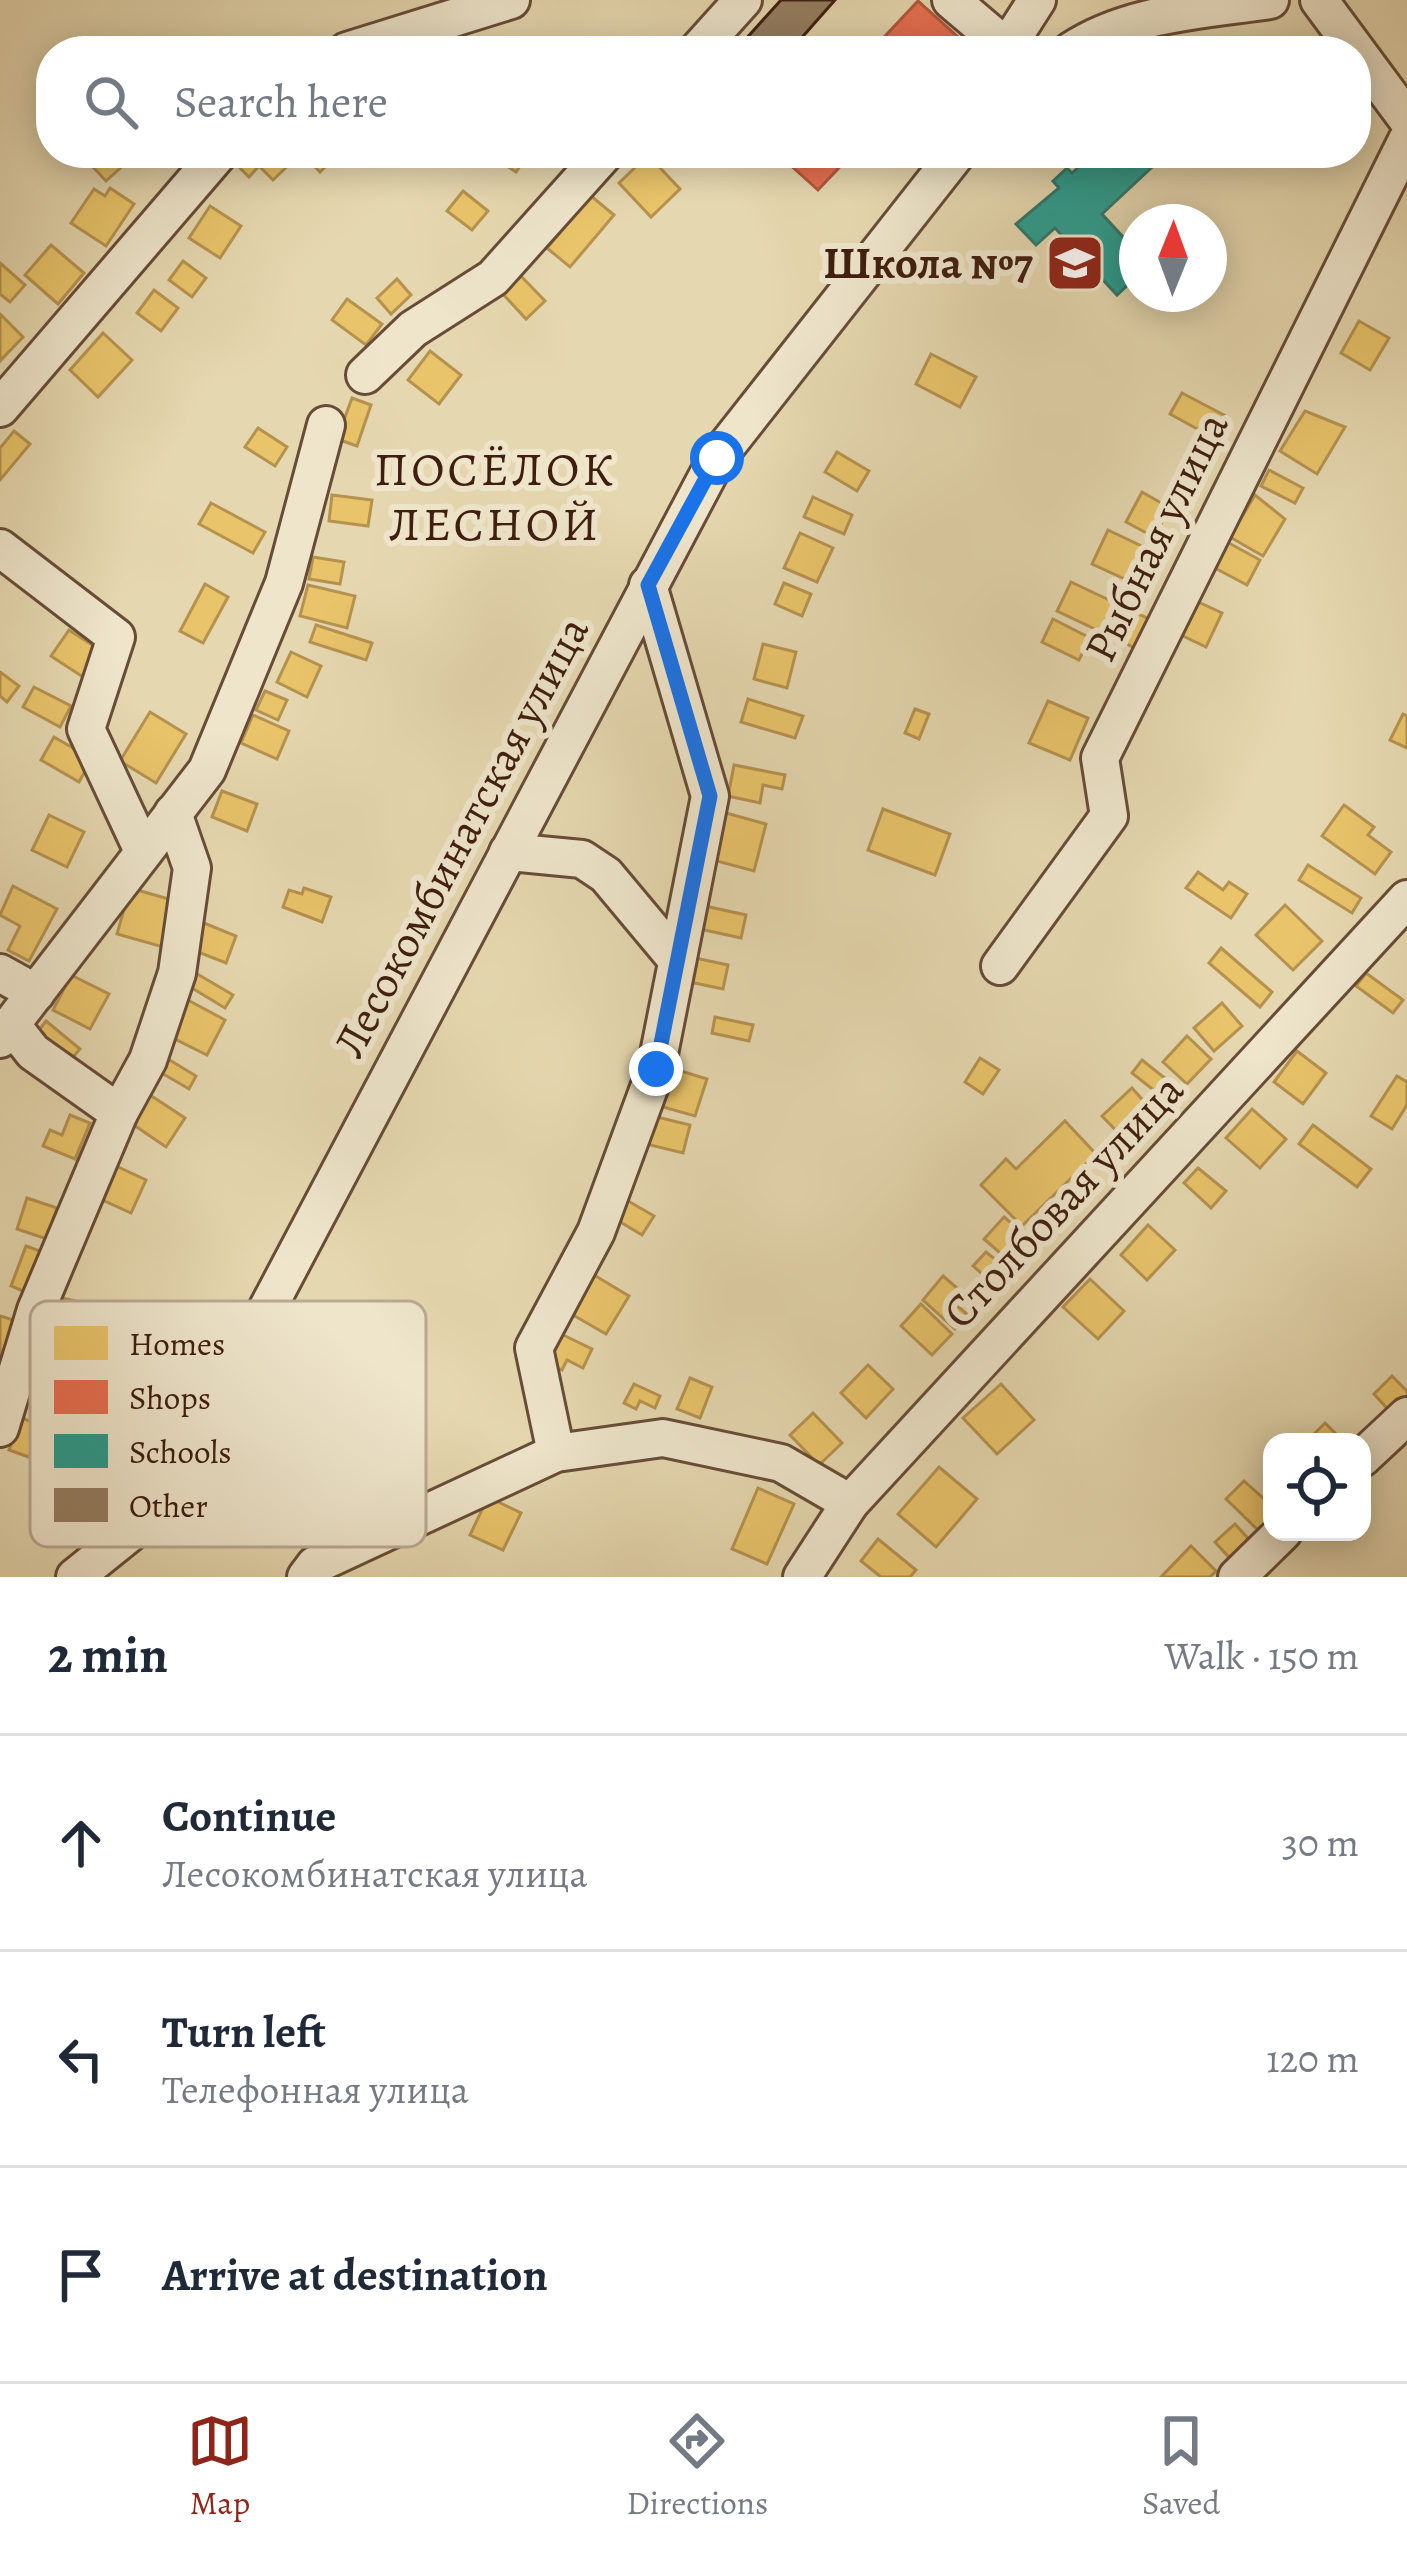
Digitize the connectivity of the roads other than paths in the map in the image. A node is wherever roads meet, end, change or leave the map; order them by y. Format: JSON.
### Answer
{"nodes":[{"id":1,"x":512,"y":0,"type":"edge"},
{"id":2,"x":742,"y":0,"type":"edge"},
{"id":3,"x":951,"y":0,"type":"edge"},
{"id":4,"x":1037,"y":0,"type":"edge"},
{"id":5,"x":1270,"y":0,"type":"edge"},
{"id":6,"x":1319,"y":0,"type":"edge"},
{"id":7,"x":396,"y":36,"type":"edge"},
{"id":8,"x":710,"y":36,"type":"edge"},
{"id":9,"x":994,"y":36,"type":"edge"},
{"id":10,"x":1016,"y":36,"type":"edge"},
{"id":11,"x":1096,"y":36,"type":"edge"},
{"id":12,"x":1346,"y":36,"type":"edge"},
{"id":13,"x":1371,"y":70,"type":"edge"},
{"id":14,"x":1407,"y":118,"type":"edge"},
{"id":15,"x":1407,"y":140,"type":"edge"},
{"id":16,"x":206,"y":168,"type":"edge"},
{"id":17,"x":592,"y":168,"type":"edge"},
{"id":18,"x":945,"y":168,"type":"edge"},
{"id":19,"x":364,"y":375,"type":"dead end"},
{"id":20,"x":0,"y":408,"type":"edge"},
{"id":21,"x":326,"y":424,"type":"dead end"},
{"id":22,"x":0,"y":548,"type":"edge"},
{"id":23,"x":648,"y":585,"type":"junction"},
{"id":24,"x":173,"y":813,"type":"junction"},
{"id":25,"x":143,"y":850,"type":"junction"},
{"id":26,"x":508,"y":852,"type":"junction"},
{"id":27,"x":1407,"y":899,"type":"edge"},
{"id":28,"x":677,"y":960,"type":"junction"},
{"id":29,"x":1000,"y":966,"type":"dead end"},
{"id":30,"x":0,"y":973,"type":"edge"},
{"id":31,"x":36,"y":993,"type":"junction"},
{"id":32,"x":6,"y":1032,"type":"edge"},
{"id":33,"x":119,"y":1114,"type":"junction"},
{"id":34,"x":40,"y":1301,"type":"edge"},
{"id":35,"x":271,"y":1301,"type":"edge"},
{"id":36,"x":30,"y":1330,"type":"edge"},
{"id":37,"x":1407,"y":1416,"type":"edge"},
{"id":38,"x":0,"y":1427,"type":"edge"},
{"id":39,"x":1371,"y":1450,"type":"edge"},
{"id":40,"x":556,"y":1453,"type":"junction"},
{"id":41,"x":850,"y":1503,"type":"junction"},
{"id":42,"x":426,"y":1513,"type":"edge"},
{"id":43,"x":1274,"y":1541,"type":"edge"},
{"id":44,"x":112,"y":1547,"type":"edge"},
{"id":45,"x":354,"y":1547,"type":"edge"},
{"id":46,"x":75,"y":1577,"type":"edge"},
{"id":47,"x":306,"y":1577,"type":"edge"},
{"id":48,"x":802,"y":1577,"type":"edge"},
{"id":49,"x":1237,"y":1577,"type":"edge"}],
"edges":[{"from":1,"to":7,"type":"street"},
{"from":2,"to":8,"type":"street"},
{"from":3,"to":9,"type":"street"},
{"from":4,"to":10,"type":"street"},
{"from":5,"to":11,"type":"street"},
{"from":6,"to":12,"type":"street"},
{"from":13,"to":14,"type":"street"},
{"from":15,"to":29,"type":"street","name":"Рыбная улица"},
{"from":16,"to":20,"type":"street"},
{"from":17,"to":19,"type":"street"},
{"from":18,"to":23,"type":"street","name":"Лесокомбинатская улица"},
{"from":21,"to":24,"type":"street"},
{"from":22,"to":25,"type":"street"},
{"from":23,"to":26,"type":"street","name":"Лесокомбинатская улица"},
{"from":23,"to":28,"type":"street"},
{"from":24,"to":25,"type":"street"},
{"from":24,"to":33,"type":"street"},
{"from":25,"to":31,"type":"street"},
{"from":26,"to":28,"type":"street"},
{"from":26,"to":35,"type":"street","name":"Лесокомбинатская улица"},
{"from":27,"to":41,"type":"street","name":"Столбовая улица"},
{"from":28,"to":40,"type":"street"},
{"from":30,"to":31,"type":"street"},
{"from":31,"to":32,"type":"street"},
{"from":32,"to":33,"type":"street"},
{"from":33,"to":34,"type":"street"},
{"from":36,"to":38,"type":"street"},
{"from":37,"to":39,"type":"street"},
{"from":40,"to":41,"type":"street"},
{"from":40,"to":42,"type":"street"},
{"from":41,"to":48,"type":"street","name":"Столбовая улица"},
{"from":43,"to":49,"type":"street"},
{"from":44,"to":46,"type":"street","name":"Лесокомбинатская улица"},
{"from":45,"to":47,"type":"street"}]}
